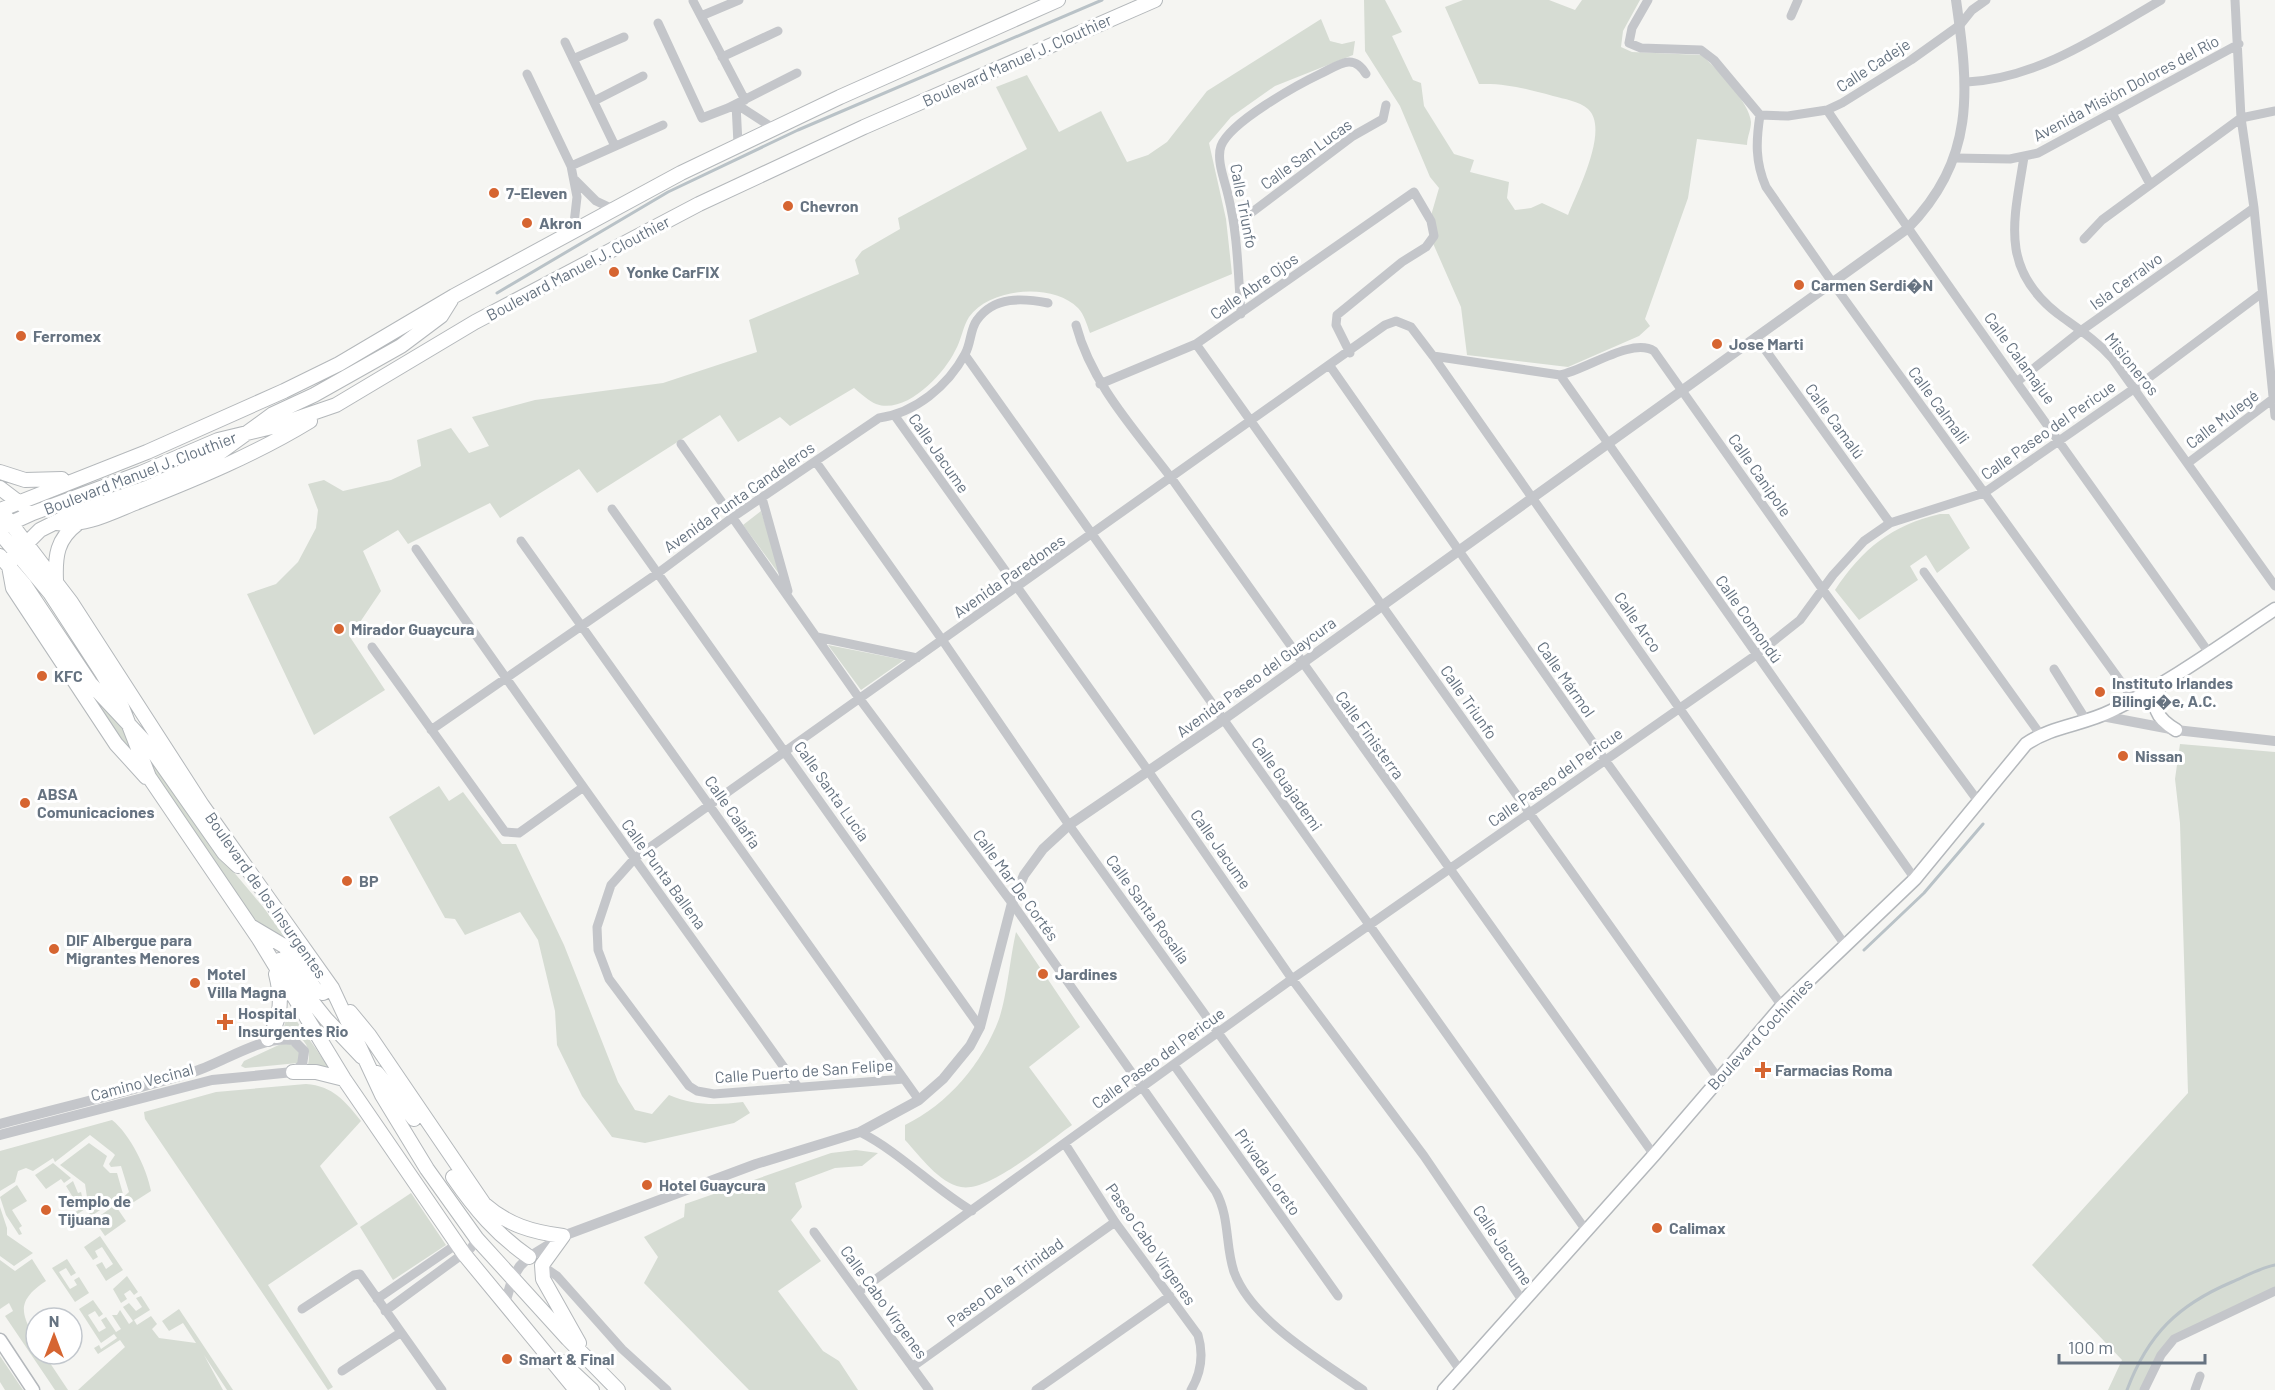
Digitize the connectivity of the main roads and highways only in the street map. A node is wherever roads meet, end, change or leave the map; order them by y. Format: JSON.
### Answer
{"nodes":[{"id":1,"x":1058,"y":0,"type":"edge"},
{"id":2,"x":1155,"y":0,"type":"edge"},
{"id":3,"x":454,"y":296,"type":"junction"},
{"id":4,"x":336,"y":405,"type":"junction"},
{"id":5,"x":248,"y":433,"type":"junction"},
{"id":6,"x":0,"y":472,"type":"edge"},
{"id":7,"x":76,"y":478,"type":"junction"},
{"id":8,"x":0,"y":488,"type":"edge"},
{"id":9,"x":18,"y":502,"type":"junction"},
{"id":10,"x":0,"y":511,"type":"edge"},
{"id":11,"x":33,"y":513,"type":"junction"},
{"id":12,"x":52,"y":523,"type":"junction"},
{"id":13,"x":77,"y":524,"type":"junction"},
{"id":14,"x":5,"y":525,"type":"edge"},
{"id":15,"x":0,"y":533,"type":"edge"},
{"id":16,"x":26,"y":541,"type":"junction"},
{"id":17,"x":17,"y":552,"type":"junction"},
{"id":18,"x":3,"y":565,"type":"edge"},
{"id":19,"x":56,"y":580,"type":"junction"},
{"id":20,"x":2275,"y":609,"type":"edge"},
{"id":21,"x":2161,"y":685,"type":"junction"},
{"id":22,"x":127,"y":724,"type":"junction"},
{"id":23,"x":2176,"y":730,"type":"road end"},
{"id":24,"x":153,"y":782,"type":"junction"},
{"id":25,"x":252,"y":876,"type":"junction"},
{"id":26,"x":250,"y":926,"type":"junction"},
{"id":27,"x":259,"y":939,"type":"junction"},
{"id":28,"x":274,"y":963,"type":"junction"},
{"id":29,"x":336,"y":994,"type":"junction"},
{"id":30,"x":268,"y":1039,"type":"road end"},
{"id":31,"x":367,"y":1062,"type":"junction"},
{"id":32,"x":293,"y":1072,"type":"road end"},
{"id":33,"x":344,"y":1078,"type":"junction"},
{"id":34,"x":529,"y":1257,"type":"road end"},
{"id":35,"x":534,"y":1336,"type":"junction"},
{"id":36,"x":0,"y":1340,"type":"edge"},
{"id":37,"x":590,"y":1363,"type":"junction"},
{"id":38,"x":559,"y":1369,"type":"junction"},
{"id":39,"x":33,"y":1390,"type":"edge"},
{"id":40,"x":567,"y":1390,"type":"edge"},
{"id":41,"x":576,"y":1390,"type":"edge"},
{"id":42,"x":592,"y":1390,"type":"edge"},
{"id":43,"x":618,"y":1390,"type":"edge"},
{"id":44,"x":1444,"y":1390,"type":"edge"}],
"edges":[{"from":1,"to":3,"type":"main road","name":"Boulevard Manuel J. Clouthier"},
{"from":2,"to":4,"type":"main road","name":"Boulevard Manuel J. Clouthier"},
{"from":3,"to":5,"type":"main road"},
{"from":3,"to":7,"type":"main road","name":"Boulevard Manuel J. Clouthier"},
{"from":4,"to":5,"type":"main road","name":"Boulevard Manuel J. Clouthier"},
{"from":4,"to":13,"type":"main road"},
{"from":5,"to":11,"type":"main road","name":"Boulevard Manuel J. Clouthier"},
{"from":5,"to":12,"type":"main road"},
{"from":6,"to":7,"type":"main road"},
{"from":7,"to":9,"type":"main road","name":"Boulevard Manuel J. Clouthier"},
{"from":8,"to":9,"type":"main road"},
{"from":9,"to":10,"type":"main road","name":"Boulevard Manuel J. Clouthier"},
{"from":9,"to":11,"type":"main road"},
{"from":10,"to":14,"type":"main road","name":"Boulevard de los Insurgentes"},
{"from":11,"to":12,"type":"main road"},
{"from":11,"to":14,"type":"main road","name":"Boulevard Manuel J. Clouthier"},
{"from":12,"to":13,"type":"main road"},
{"from":12,"to":16,"type":"main road"},
{"from":13,"to":19,"type":"main road"},
{"from":14,"to":16,"type":"main road","name":"Boulevard de los Insurgentes"},
{"from":15,"to":17,"type":"main road","name":"Boulevard de los Insurgentes"},
{"from":16,"to":17,"type":"main road"},
{"from":16,"to":19,"type":"main road","name":"Boulevard de los Insurgentes"},
{"from":17,"to":18,"type":"main road"},
{"from":17,"to":22,"type":"main road","name":"Boulevard de los Insurgentes"},
{"from":18,"to":22,"type":"main road"},
{"from":18,"to":24,"type":"main road"},
{"from":19,"to":25,"type":"main road","name":"Boulevard de los Insurgentes"},
{"from":20,"to":21,"type":"main road","name":"Boulevard Cochimies"},
{"from":21,"to":23,"type":"main road"},
{"from":21,"to":44,"type":"main road","name":"Boulevard Cochimies"},
{"from":22,"to":24,"type":"main road","name":"Boulevard de los Insurgentes"},
{"from":22,"to":25,"type":"main road"},
{"from":24,"to":26,"type":"main road","name":"Boulevard de los Insurgentes"},
{"from":25,"to":29,"type":"main road","name":"Boulevard de los Insurgentes"},
{"from":26,"to":27,"type":"main road","name":"Boulevard de los Insurgentes"},
{"from":26,"to":29,"type":"main road"},
{"from":27,"to":28,"type":"main road","name":"Boulevard de los Insurgentes"},
{"from":27,"to":31,"type":"main road"},
{"from":28,"to":30,"type":"main road"},
{"from":28,"to":33,"type":"main road","name":"Boulevard de los Insurgentes"},
{"from":29,"to":31,"type":"main road","name":"Boulevard de los Insurgentes"},
{"from":29,"to":37,"type":"main road"},
{"from":31,"to":34,"type":"main road"},
{"from":31,"to":37,"type":"main road","name":"Boulevard de los Insurgentes"},
{"from":32,"to":33,"type":"main road"},
{"from":33,"to":35,"type":"main road","name":"Boulevard de los Insurgentes"},
{"from":35,"to":38,"type":"main road","name":"Boulevard de los Insurgentes"},
{"from":35,"to":42,"type":"main road"},
{"from":36,"to":39,"type":"main road"},
{"from":37,"to":43,"type":"main road","name":"Boulevard de los Insurgentes"},
{"from":38,"to":40,"type":"main road"},
{"from":38,"to":41,"type":"main road","name":"Boulevard de los Insurgentes"}]}
